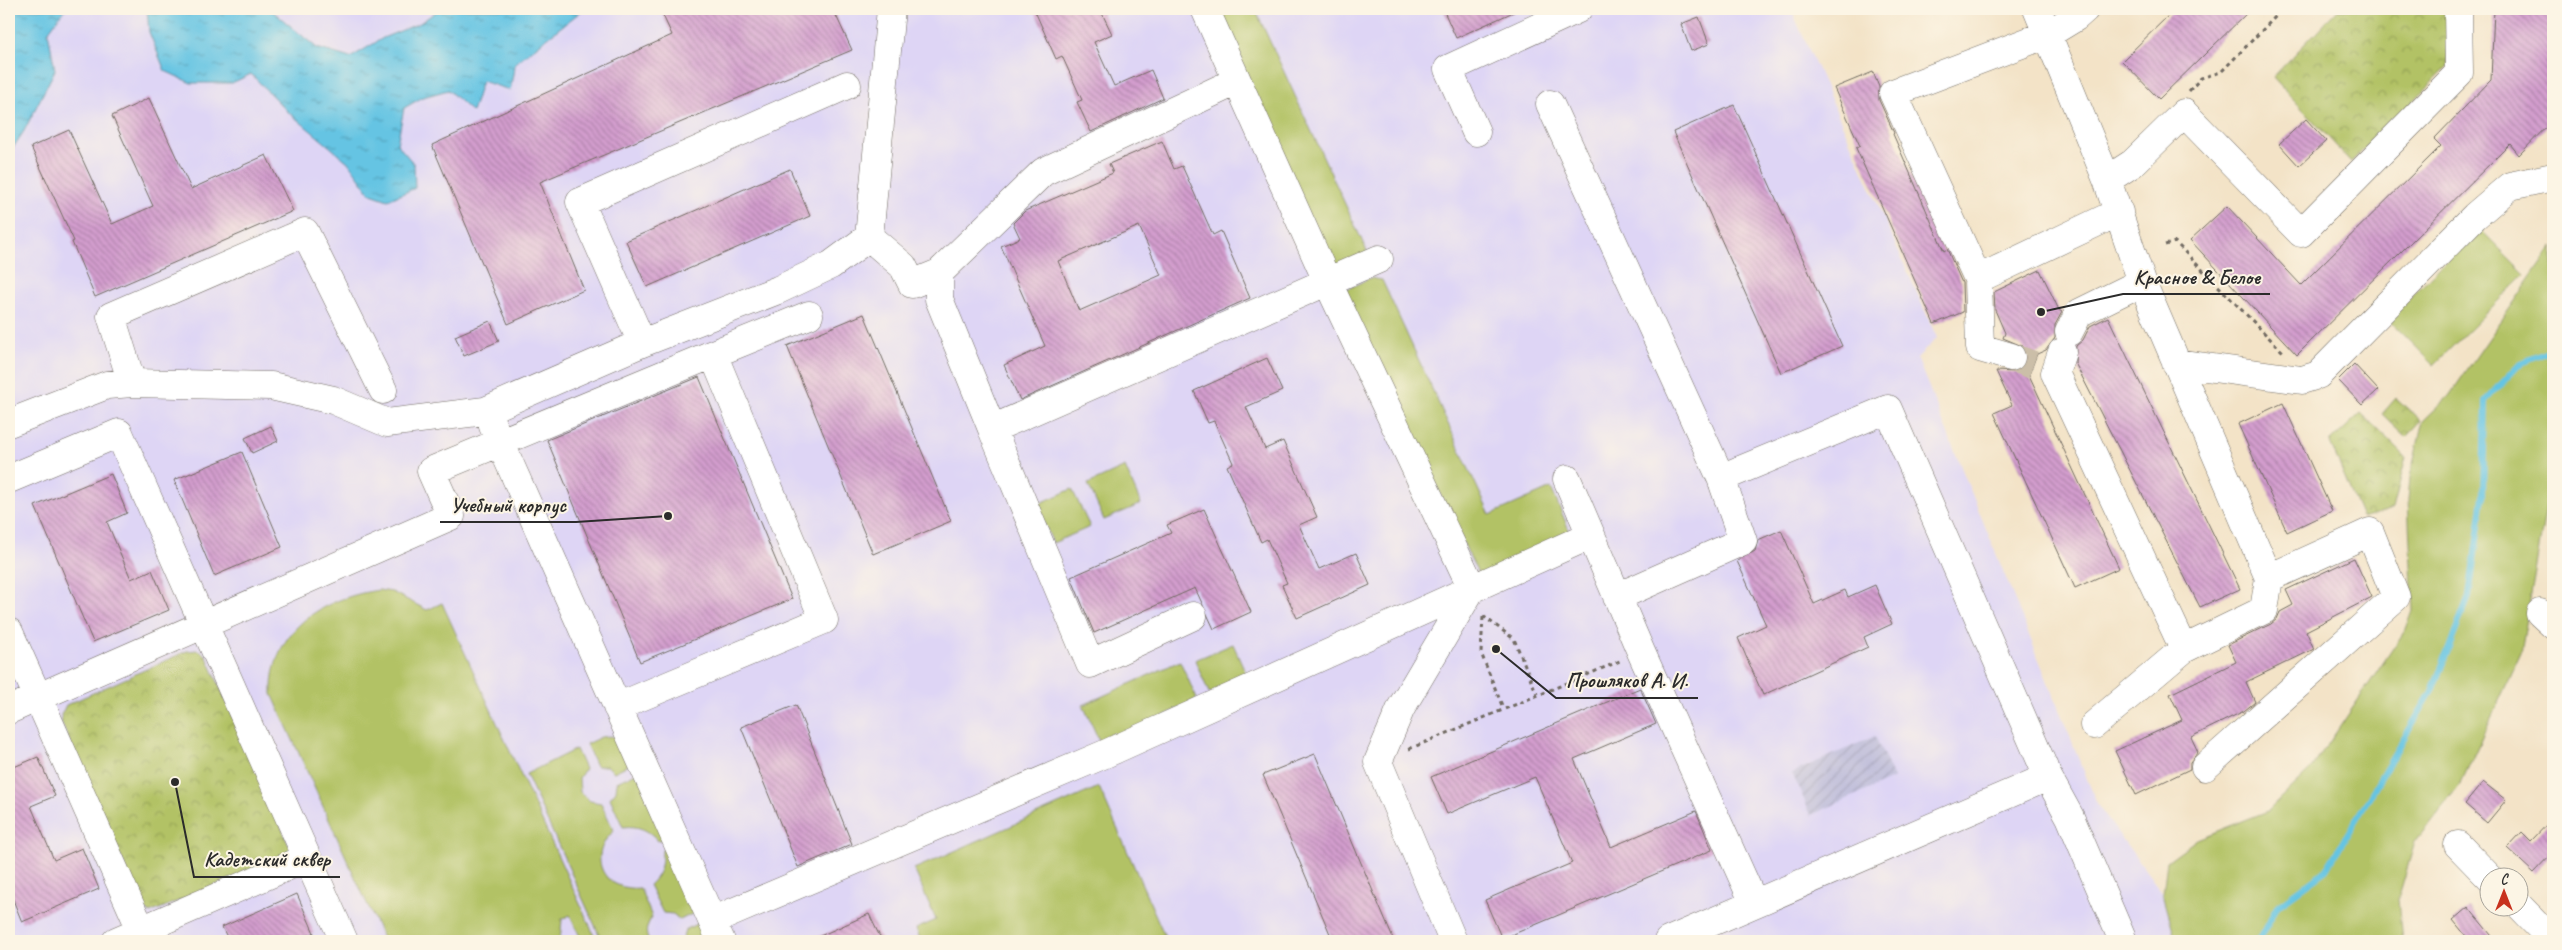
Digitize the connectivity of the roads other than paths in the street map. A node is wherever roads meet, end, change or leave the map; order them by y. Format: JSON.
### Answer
{"nodes":[{"id":1,"x":891,"y":9,"type":"edge"},
{"id":2,"x":1205,"y":9,"type":"edge"},
{"id":3,"x":1578,"y":9,"type":"edge"},
{"id":4,"x":2037,"y":9,"type":"edge"},
{"id":5,"x":2085,"y":9,"type":"edge"},
{"id":6,"x":2458,"y":9,"type":"edge"},
{"id":7,"x":2048,"y":34,"type":"junction"},
{"id":8,"x":1237,"y":80,"type":"junction"},
{"id":9,"x":847,"y":86,"type":"dead end"},
{"id":10,"x":1550,"y":104,"type":"dead end"},
{"id":11,"x":1476,"y":132,"type":"dead end"},
{"id":12,"x":2553,"y":177,"type":"edge"},
{"id":13,"x":2106,"y":180,"type":"junction"},
{"id":14,"x":2119,"y":212,"type":"junction"},
{"id":15,"x":869,"y":237,"type":"junction"},
{"id":16,"x":1379,"y":260,"type":"dead end"},
{"id":17,"x":939,"y":273,"type":"junction"},
{"id":18,"x":1978,"y":279,"type":"junction"},
{"id":19,"x":2142,"y":282,"type":"junction"},
{"id":20,"x":1328,"y":283,"type":"junction"},
{"id":21,"x":809,"y":315,"type":"dead end"},
{"id":22,"x":642,"y":343,"type":"junction"},
{"id":23,"x":713,"y":354,"type":"junction"},
{"id":24,"x":2046,"y":356,"type":"junction"},
{"id":25,"x":2176,"y":363,"type":"junction"},
{"id":26,"x":132,"y":383,"type":"junction"},
{"id":27,"x":383,"y":390,"type":"dead end"},
{"id":28,"x":485,"y":411,"type":"junction"},
{"id":29,"x":9,"y":423,"type":"edge"},
{"id":30,"x":992,"y":429,"type":"junction"},
{"id":31,"x":501,"y":443,"type":"junction"},
{"id":32,"x":1721,"y":478,"type":"junction"},
{"id":33,"x":9,"y":479,"type":"edge"},
{"id":34,"x":1567,"y":479,"type":"dead end"},
{"id":35,"x":1591,"y":535,"type":"junction"},
{"id":36,"x":2269,"y":578,"type":"junction"},
{"id":37,"x":1472,"y":588,"type":"junction"},
{"id":38,"x":1618,"y":597,"type":"junction"},
{"id":39,"x":1193,"y":616,"type":"dead end"},
{"id":40,"x":203,"y":624,"type":"junction"},
{"id":41,"x":9,"y":632,"type":"edge"},
{"id":42,"x":2184,"y":649,"type":"junction"},
{"id":43,"x":38,"y":698,"type":"junction"},
{"id":44,"x":617,"y":707,"type":"junction"},
{"id":45,"x":9,"y":710,"type":"edge"},
{"id":46,"x":2094,"y":725,"type":"dead end"},
{"id":47,"x":2205,"y":767,"type":"dead end"},
{"id":48,"x":2048,"y":777,"type":"junction"},
{"id":49,"x":2458,"y":845,"type":"dead end"},
{"id":50,"x":307,"y":858,"type":"junction"},
{"id":51,"x":2480,"y":868,"type":"edge"},
{"id":52,"x":1754,"y":903,"type":"junction"},
{"id":53,"x":2530,"y":917,"type":"edge"},
{"id":54,"x":717,"y":931,"type":"edge"},
{"id":55,"x":143,"y":936,"type":"edge"},
{"id":56,"x":2553,"y":940,"type":"edge"},
{"id":57,"x":116,"y":941,"type":"edge"},
{"id":58,"x":344,"y":941,"type":"edge"},
{"id":59,"x":1453,"y":941,"type":"edge"},
{"id":60,"x":1668,"y":941,"type":"edge"},
{"id":61,"x":2123,"y":941,"type":"edge"}],
"edges":[{"from":1,"to":15,"type":"street"},
{"from":2,"to":8,"type":"street"},
{"from":3,"to":11,"type":"street"},
{"from":4,"to":7,"type":"street"},
{"from":5,"to":7,"type":"street"},
{"from":6,"to":13,"type":"street"},
{"from":7,"to":13,"type":"street"},
{"from":7,"to":18,"type":"street"},
{"from":8,"to":17,"type":"street"},
{"from":8,"to":20,"type":"street"},
{"from":9,"to":22,"type":"street"},
{"from":10,"to":32,"type":"street"},
{"from":12,"to":25,"type":"street"},
{"from":13,"to":14,"type":"street"},
{"from":14,"to":18,"type":"street"},
{"from":14,"to":19,"type":"street"},
{"from":15,"to":17,"type":"street"},
{"from":15,"to":22,"type":"street"},
{"from":16,"to":20,"type":"street"},
{"from":17,"to":30,"type":"street"},
{"from":18,"to":24,"type":"street"},
{"from":19,"to":24,"type":"street"},
{"from":19,"to":25,"type":"street"},
{"from":20,"to":30,"type":"street"},
{"from":20,"to":37,"type":"street"},
{"from":21,"to":23,"type":"street"},
{"from":22,"to":28,"type":"street"},
{"from":23,"to":31,"type":"street"},
{"from":23,"to":44,"type":"street"},
{"from":24,"to":42,"type":"street"},
{"from":25,"to":36,"type":"street"},
{"from":26,"to":27,"type":"street"},
{"from":26,"to":28,"type":"street"},
{"from":26,"to":29,"type":"street"},
{"from":28,"to":31,"type":"street"},
{"from":30,"to":39,"type":"street"},
{"from":31,"to":40,"type":"street"},
{"from":31,"to":44,"type":"street"},
{"from":32,"to":38,"type":"street"},
{"from":32,"to":48,"type":"street"},
{"from":33,"to":40,"type":"street"},
{"from":34,"to":35,"type":"street"},
{"from":35,"to":37,"type":"street"},
{"from":35,"to":38,"type":"street"},
{"from":36,"to":42,"type":"street"},
{"from":36,"to":47,"type":"street"},
{"from":37,"to":54,"type":"street"},
{"from":37,"to":59,"type":"street"},
{"from":38,"to":52,"type":"street"},
{"from":40,"to":43,"type":"street"},
{"from":40,"to":50,"type":"street"},
{"from":41,"to":43,"type":"street"},
{"from":42,"to":46,"type":"street"},
{"from":43,"to":45,"type":"street"},
{"from":43,"to":55,"type":"street"},
{"from":44,"to":54,"type":"street"},
{"from":48,"to":52,"type":"street"},
{"from":48,"to":61,"type":"street"},
{"from":49,"to":51,"type":"street"},
{"from":50,"to":55,"type":"street"},
{"from":50,"to":58,"type":"street"},
{"from":52,"to":60,"type":"street"},
{"from":53,"to":56,"type":"street"},
{"from":55,"to":57,"type":"street"}]}
